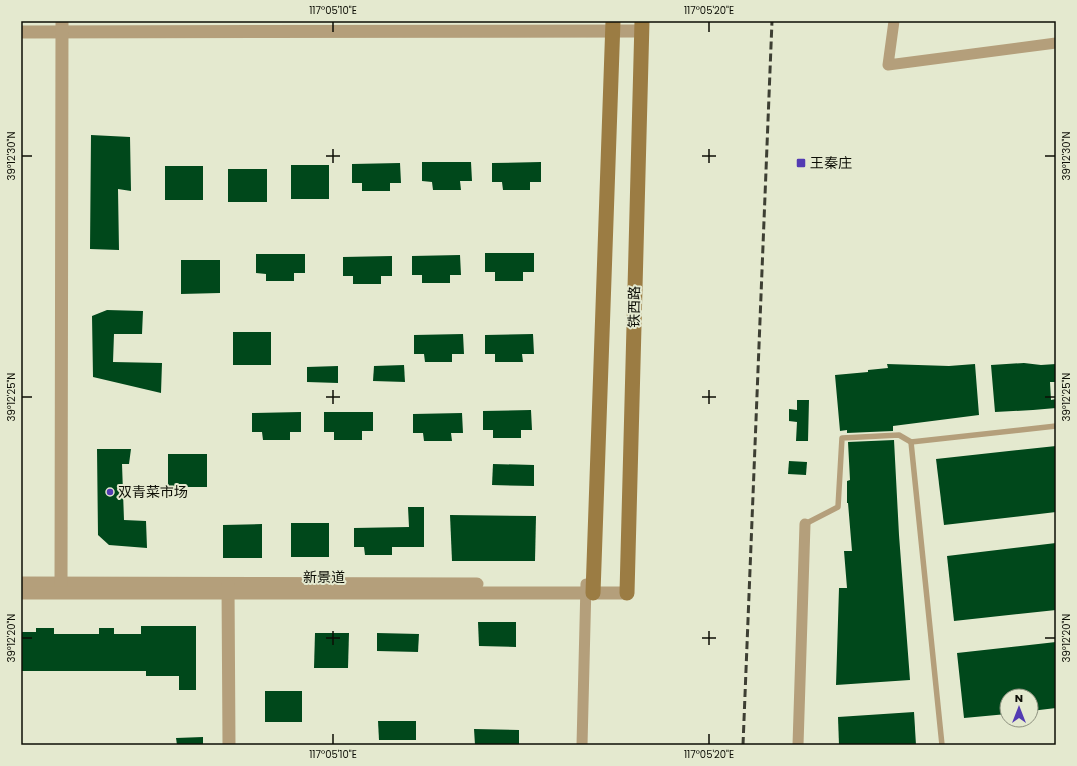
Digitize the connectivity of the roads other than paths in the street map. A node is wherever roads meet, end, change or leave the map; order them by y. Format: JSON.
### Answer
{"nodes":[{"id":1,"x":894,"y":21,"type":"edge"},
{"id":2,"x":612,"y":30,"type":"edge"},
{"id":3,"x":642,"y":30,"type":"edge"},
{"id":4,"x":62,"y":31,"type":"edge"},
{"id":5,"x":21,"y":32,"type":"edge"},
{"id":6,"x":21,"y":39,"type":"edge"},
{"id":7,"x":1056,"y":43,"type":"edge"},
{"id":8,"x":1056,"y":426,"type":"edge"},
{"id":9,"x":911,"y":442,"type":"junction"},
{"id":10,"x":805,"y":524,"type":"joint"},
{"id":11,"x":21,"y":583,"type":"edge"},
{"id":12,"x":62,"y":588,"type":"junction"},
{"id":13,"x":227,"y":588,"type":"junction"},
{"id":14,"x":589,"y":588,"type":"junction"},
{"id":15,"x":627,"y":588,"type":"joint"},
{"id":16,"x":21,"y":593,"type":"edge"},
{"id":17,"x":229,"y":745,"type":"edge"},
{"id":18,"x":582,"y":745,"type":"edge"},
{"id":19,"x":798,"y":745,"type":"edge"},
{"id":20,"x":942,"y":745,"type":"edge"}],
"edges":[{"from":1,"to":7,"type":"street"},
{"from":2,"to":3,"type":"street"},
{"from":2,"to":4,"type":"street"},
{"from":2,"to":14,"type":"main road"},
{"from":3,"to":15,"type":"main road","name":"铁西路"},
{"from":4,"to":5,"type":"street"},
{"from":4,"to":6,"type":"street"},
{"from":4,"to":12,"type":"street"},
{"from":8,"to":9,"type":"lane"},
{"from":9,"to":10,"type":"lane"},
{"from":9,"to":20,"type":"lane"},
{"from":10,"to":19,"type":"street"},
{"from":11,"to":12,"type":"street","name":"新景道"},
{"from":12,"to":13,"type":"street","name":"新景道"},
{"from":12,"to":16,"type":"street","name":"新景道"},
{"from":13,"to":14,"type":"street","name":"新景道"},
{"from":13,"to":17,"type":"street"},
{"from":14,"to":15,"type":"street","name":"新景道"},
{"from":14,"to":18,"type":"street"}]}
